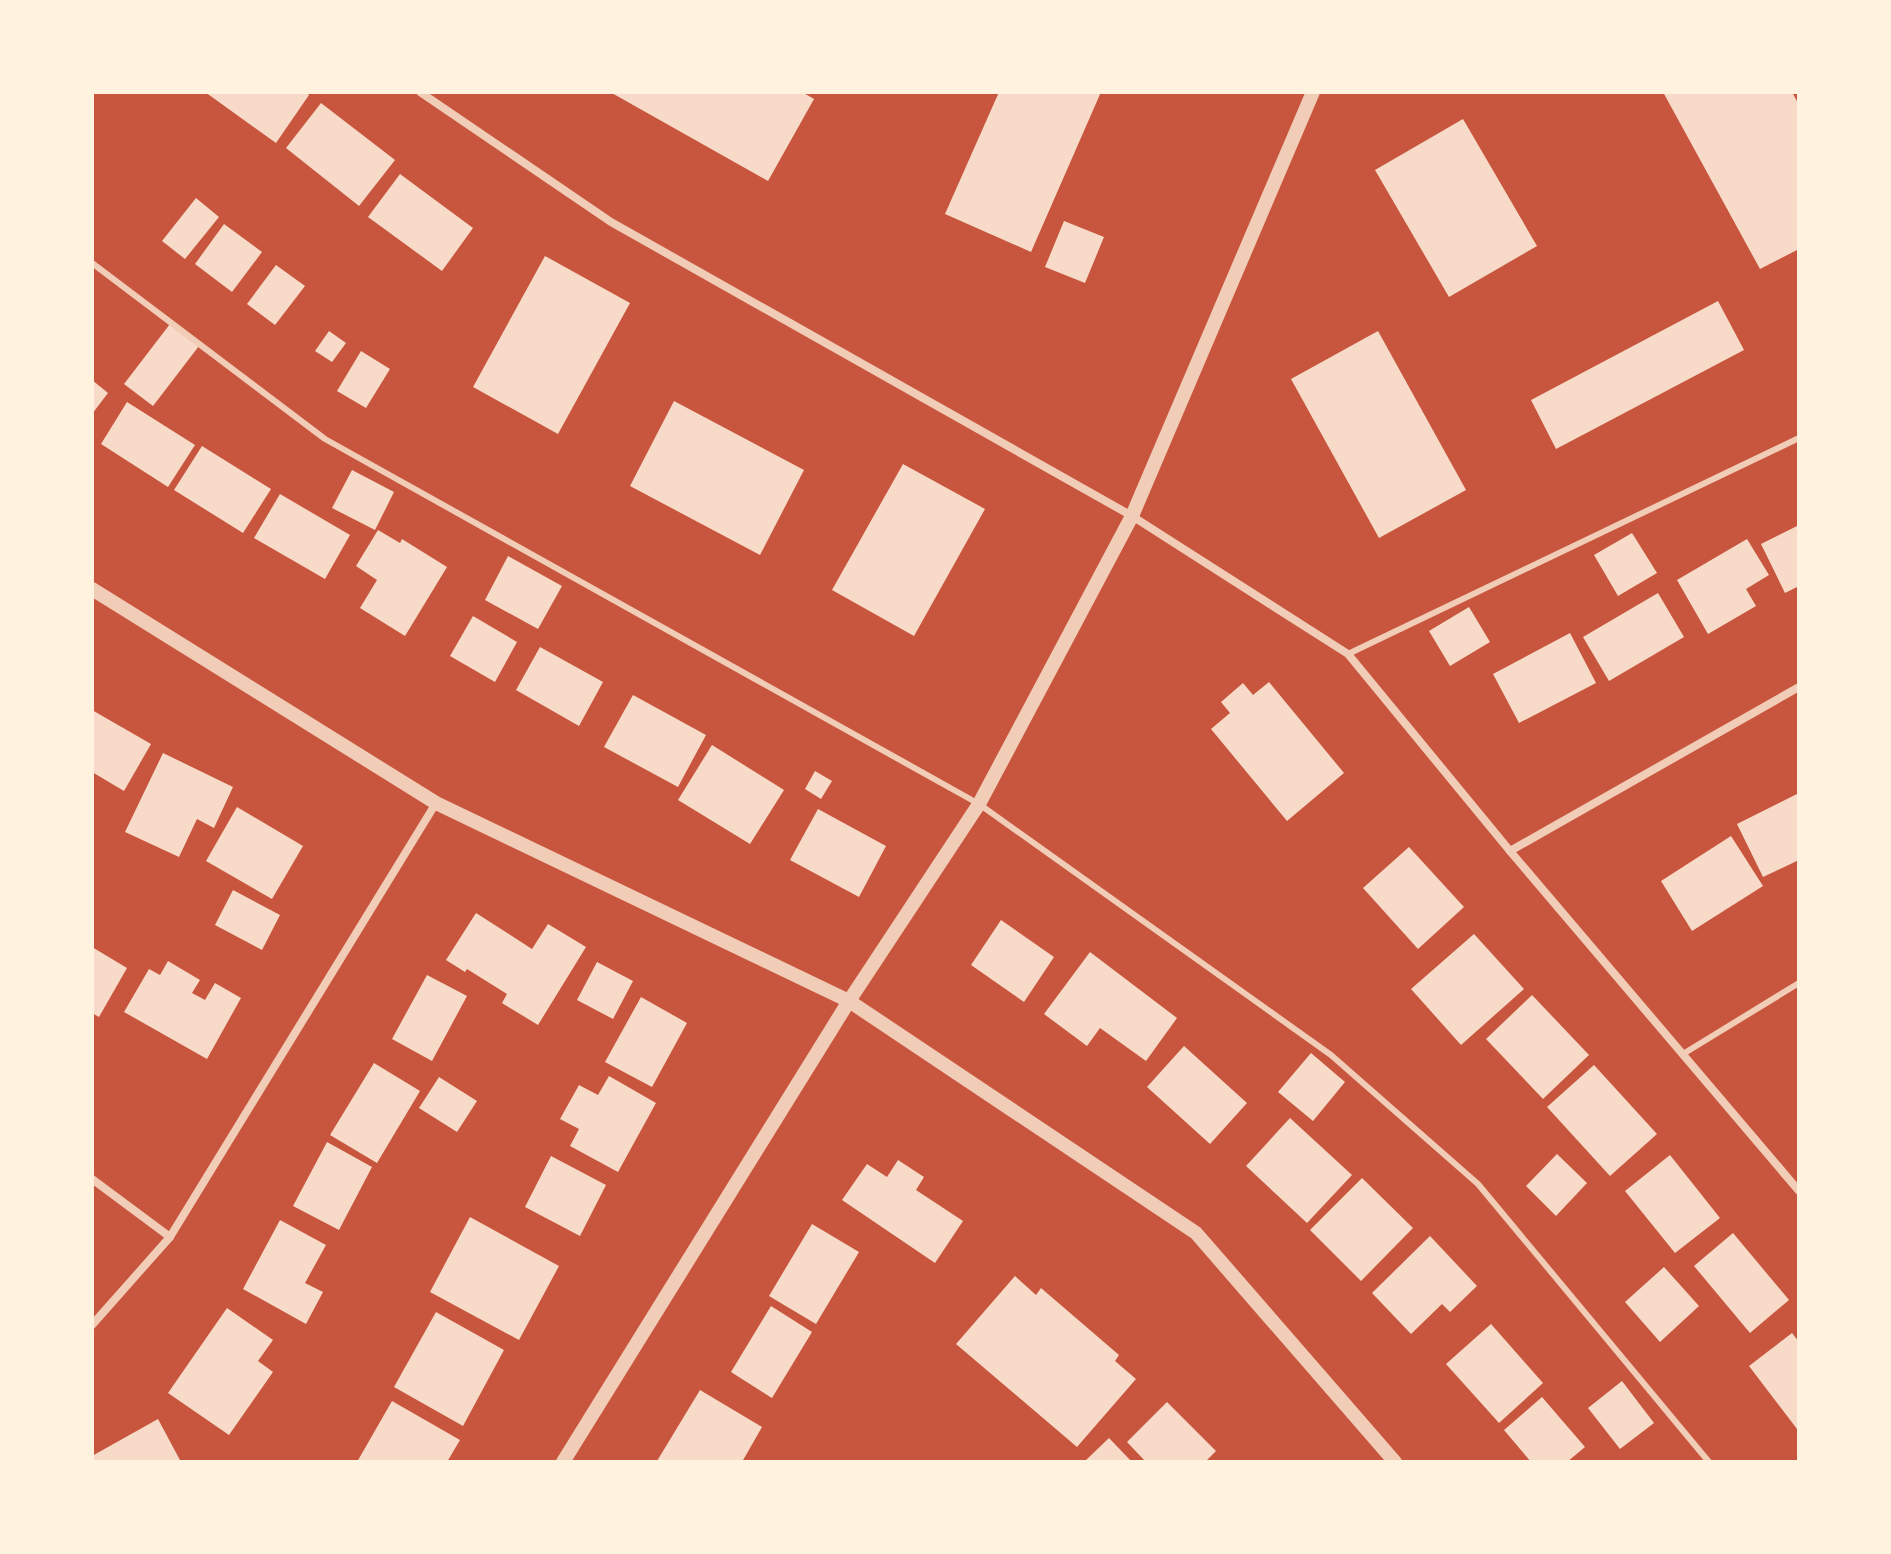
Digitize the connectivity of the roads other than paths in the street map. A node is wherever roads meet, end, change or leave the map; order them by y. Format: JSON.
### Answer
{"nodes":[{"id":1,"x":420,"y":92,"type":"edge"},
{"id":2,"x":1313,"y":92,"type":"edge"},
{"id":3,"x":92,"y":263,"type":"edge"},
{"id":4,"x":1799,"y":438,"type":"edge"},
{"id":5,"x":1132,"y":516,"type":"junction"},
{"id":6,"x":92,"y":589,"type":"edge"},
{"id":7,"x":1348,"y":654,"type":"junction"},
{"id":8,"x":1799,"y":687,"type":"edge"},
{"id":9,"x":436,"y":803,"type":"junction"},
{"id":10,"x":979,"y":804,"type":"junction"},
{"id":11,"x":1510,"y":851,"type":"junction"},
{"id":12,"x":1799,"y":983,"type":"edge"},
{"id":13,"x":849,"y":1001,"type":"junction"},
{"id":14,"x":1683,"y":1054,"type":"junction"},
{"id":15,"x":92,"y":1179,"type":"edge"},
{"id":16,"x":1799,"y":1191,"type":"edge"},
{"id":17,"x":170,"y":1237,"type":"junction"},
{"id":18,"x":92,"y":1325,"type":"edge"},
{"id":19,"x":563,"y":1462,"type":"edge"},
{"id":20,"x":1395,"y":1462,"type":"edge"},
{"id":21,"x":1709,"y":1462,"type":"edge"}],
"edges":[{"from":1,"to":5,"type":"street"},
{"from":2,"to":5,"type":"street"},
{"from":3,"to":10,"type":"lane"},
{"from":4,"to":7,"type":"lane"},
{"from":5,"to":7,"type":"street"},
{"from":5,"to":10,"type":"street"},
{"from":6,"to":9,"type":"street"},
{"from":7,"to":11,"type":"street"},
{"from":8,"to":11,"type":"street"},
{"from":9,"to":13,"type":"street"},
{"from":9,"to":17,"type":"street"},
{"from":10,"to":13,"type":"street"},
{"from":10,"to":21,"type":"lane"},
{"from":11,"to":14,"type":"street"},
{"from":12,"to":14,"type":"lane"},
{"from":13,"to":19,"type":"street"},
{"from":13,"to":20,"type":"street"},
{"from":14,"to":16,"type":"street"},
{"from":15,"to":17,"type":"street"},
{"from":17,"to":18,"type":"street"}]}
